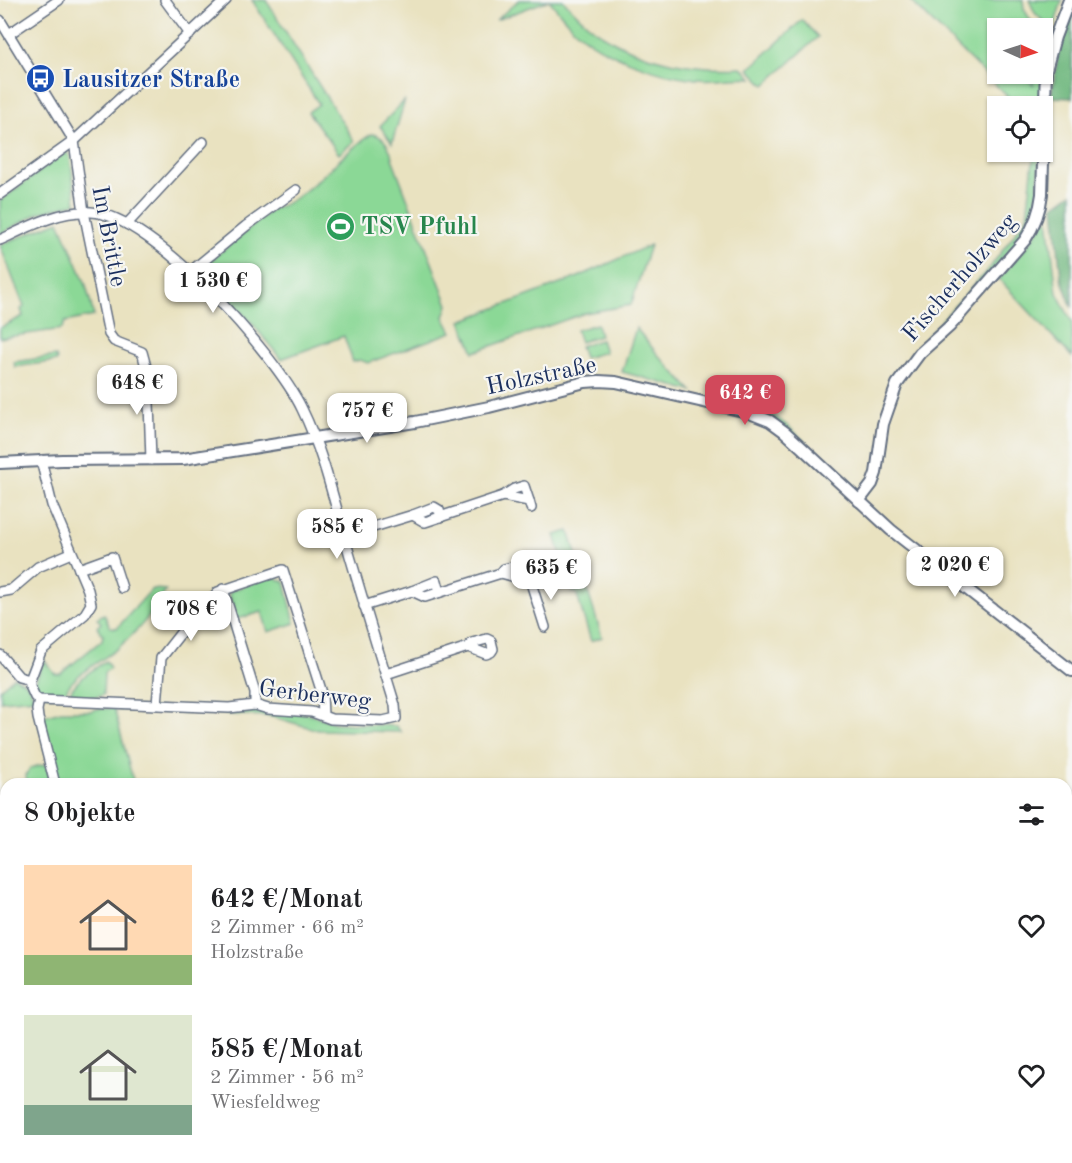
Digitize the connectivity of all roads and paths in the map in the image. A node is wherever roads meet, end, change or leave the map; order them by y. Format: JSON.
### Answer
{"nodes":[{"id":1,"x":59,"y":0,"type":"edge"},
{"id":2,"x":165,"y":0,"type":"edge"},
{"id":3,"x":226,"y":0,"type":"edge"},
{"id":4,"x":1069,"y":0,"type":"edge"},
{"id":5,"x":0,"y":20,"type":"edge"},
{"id":6,"x":9,"y":34,"type":"junction"},
{"id":7,"x":190,"y":34,"type":"junction"},
{"id":8,"x":74,"y":141,"type":"junction"},
{"id":9,"x":202,"y":142,"type":"dead end"},
{"id":10,"x":296,"y":190,"type":"dead end"},
{"id":11,"x":0,"y":194,"type":"edge"},
{"id":12,"x":84,"y":212,"type":"junction"},
{"id":13,"x":127,"y":224,"type":"junction"},
{"id":14,"x":0,"y":240,"type":"edge"},
{"id":15,"x":190,"y":273,"type":"junction"},
{"id":16,"x":315,"y":439,"type":"junction"},
{"id":17,"x":41,"y":460,"type":"junction"},
{"id":18,"x":151,"y":460,"type":"junction"},
{"id":19,"x":0,"y":463,"type":"edge"},
{"id":20,"x":503,"y":496,"type":"junction"},
{"id":21,"x":859,"y":501,"type":"junction"},
{"id":22,"x":344,"y":536,"type":"junction"},
{"id":23,"x":71,"y":553,"type":"junction"},
{"id":24,"x":79,"y":569,"type":"junction"},
{"id":25,"x":501,"y":573,"type":"junction"},
{"id":26,"x":530,"y":581,"type":"junction"},
{"id":27,"x":122,"y":588,"type":"dead end"},
{"id":28,"x":224,"y":589,"type":"junction"},
{"id":29,"x":0,"y":592,"type":"edge"},
{"id":30,"x":364,"y":606,"type":"junction"},
{"id":31,"x":545,"y":627,"type":"dead end"},
{"id":32,"x":468,"y":647,"type":"dead end"},
{"id":33,"x":0,"y":655,"type":"edge"},
{"id":34,"x":1072,"y":671,"type":"edge"},
{"id":35,"x":386,"y":674,"type":"junction"},
{"id":36,"x":30,"y":680,"type":"junction"},
{"id":37,"x":39,"y":700,"type":"junction"},
{"id":38,"x":158,"y":704,"type":"junction"},
{"id":39,"x":255,"y":705,"type":"junction"},
{"id":40,"x":322,"y":716,"type":"junction"},
{"id":41,"x":53,"y":778,"type":"edge"}],
"edges":[{"from":1,"to":6,"type":"street"},
{"from":2,"to":7,"type":"street"},
{"from":3,"to":7,"type":"street"},
{"from":4,"to":21,"type":"street","name":"Fischerholzweg"},
{"from":5,"to":6,"type":"street"},
{"from":6,"to":8,"type":"street"},
{"from":7,"to":8,"type":"street"},
{"from":8,"to":11,"type":"street"},
{"from":8,"to":12,"type":"street","name":"Im Brittle"},
{"from":9,"to":13,"type":"street"},
{"from":10,"to":15,"type":"street"},
{"from":12,"to":13,"type":"street"},
{"from":12,"to":14,"type":"street"},
{"from":12,"to":18,"type":"street","name":"Im Brittle"},
{"from":13,"to":15,"type":"street"},
{"from":15,"to":16,"type":"street"},
{"from":16,"to":18,"type":"street","name":"Holzstraße"},
{"from":16,"to":21,"type":"street","name":"Holzstraße"},
{"from":16,"to":22,"type":"street"},
{"from":17,"to":18,"type":"street","name":"Holzstraße"},
{"from":17,"to":19,"type":"street","name":"Holzstraße"},
{"from":17,"to":23,"type":"street"},
{"from":20,"to":20,"type":"street"},
{"from":20,"to":22,"type":"street"},
{"from":21,"to":34,"type":"street","name":"Holzstraße"},
{"from":22,"to":30,"type":"street"},
{"from":23,"to":24,"type":"street"},
{"from":23,"to":29,"type":"street"},
{"from":24,"to":27,"type":"street"},
{"from":24,"to":36,"type":"street"},
{"from":25,"to":26,"type":"street"},
{"from":25,"to":26,"type":"street"},
{"from":25,"to":30,"type":"street"},
{"from":26,"to":31,"type":"street"},
{"from":28,"to":38,"type":"street"},
{"from":28,"to":39,"type":"street"},
{"from":28,"to":40,"type":"street"},
{"from":30,"to":35,"type":"street"},
{"from":32,"to":35,"type":"street"},
{"from":33,"to":36,"type":"street"},
{"from":35,"to":40,"type":"street","name":"Gerberweg"},
{"from":36,"to":37,"type":"street"},
{"from":37,"to":38,"type":"street","name":"Gerberweg"},
{"from":37,"to":41,"type":"street"},
{"from":38,"to":39,"type":"street","name":"Gerberweg"},
{"from":39,"to":40,"type":"street","name":"Gerberweg"}]}
